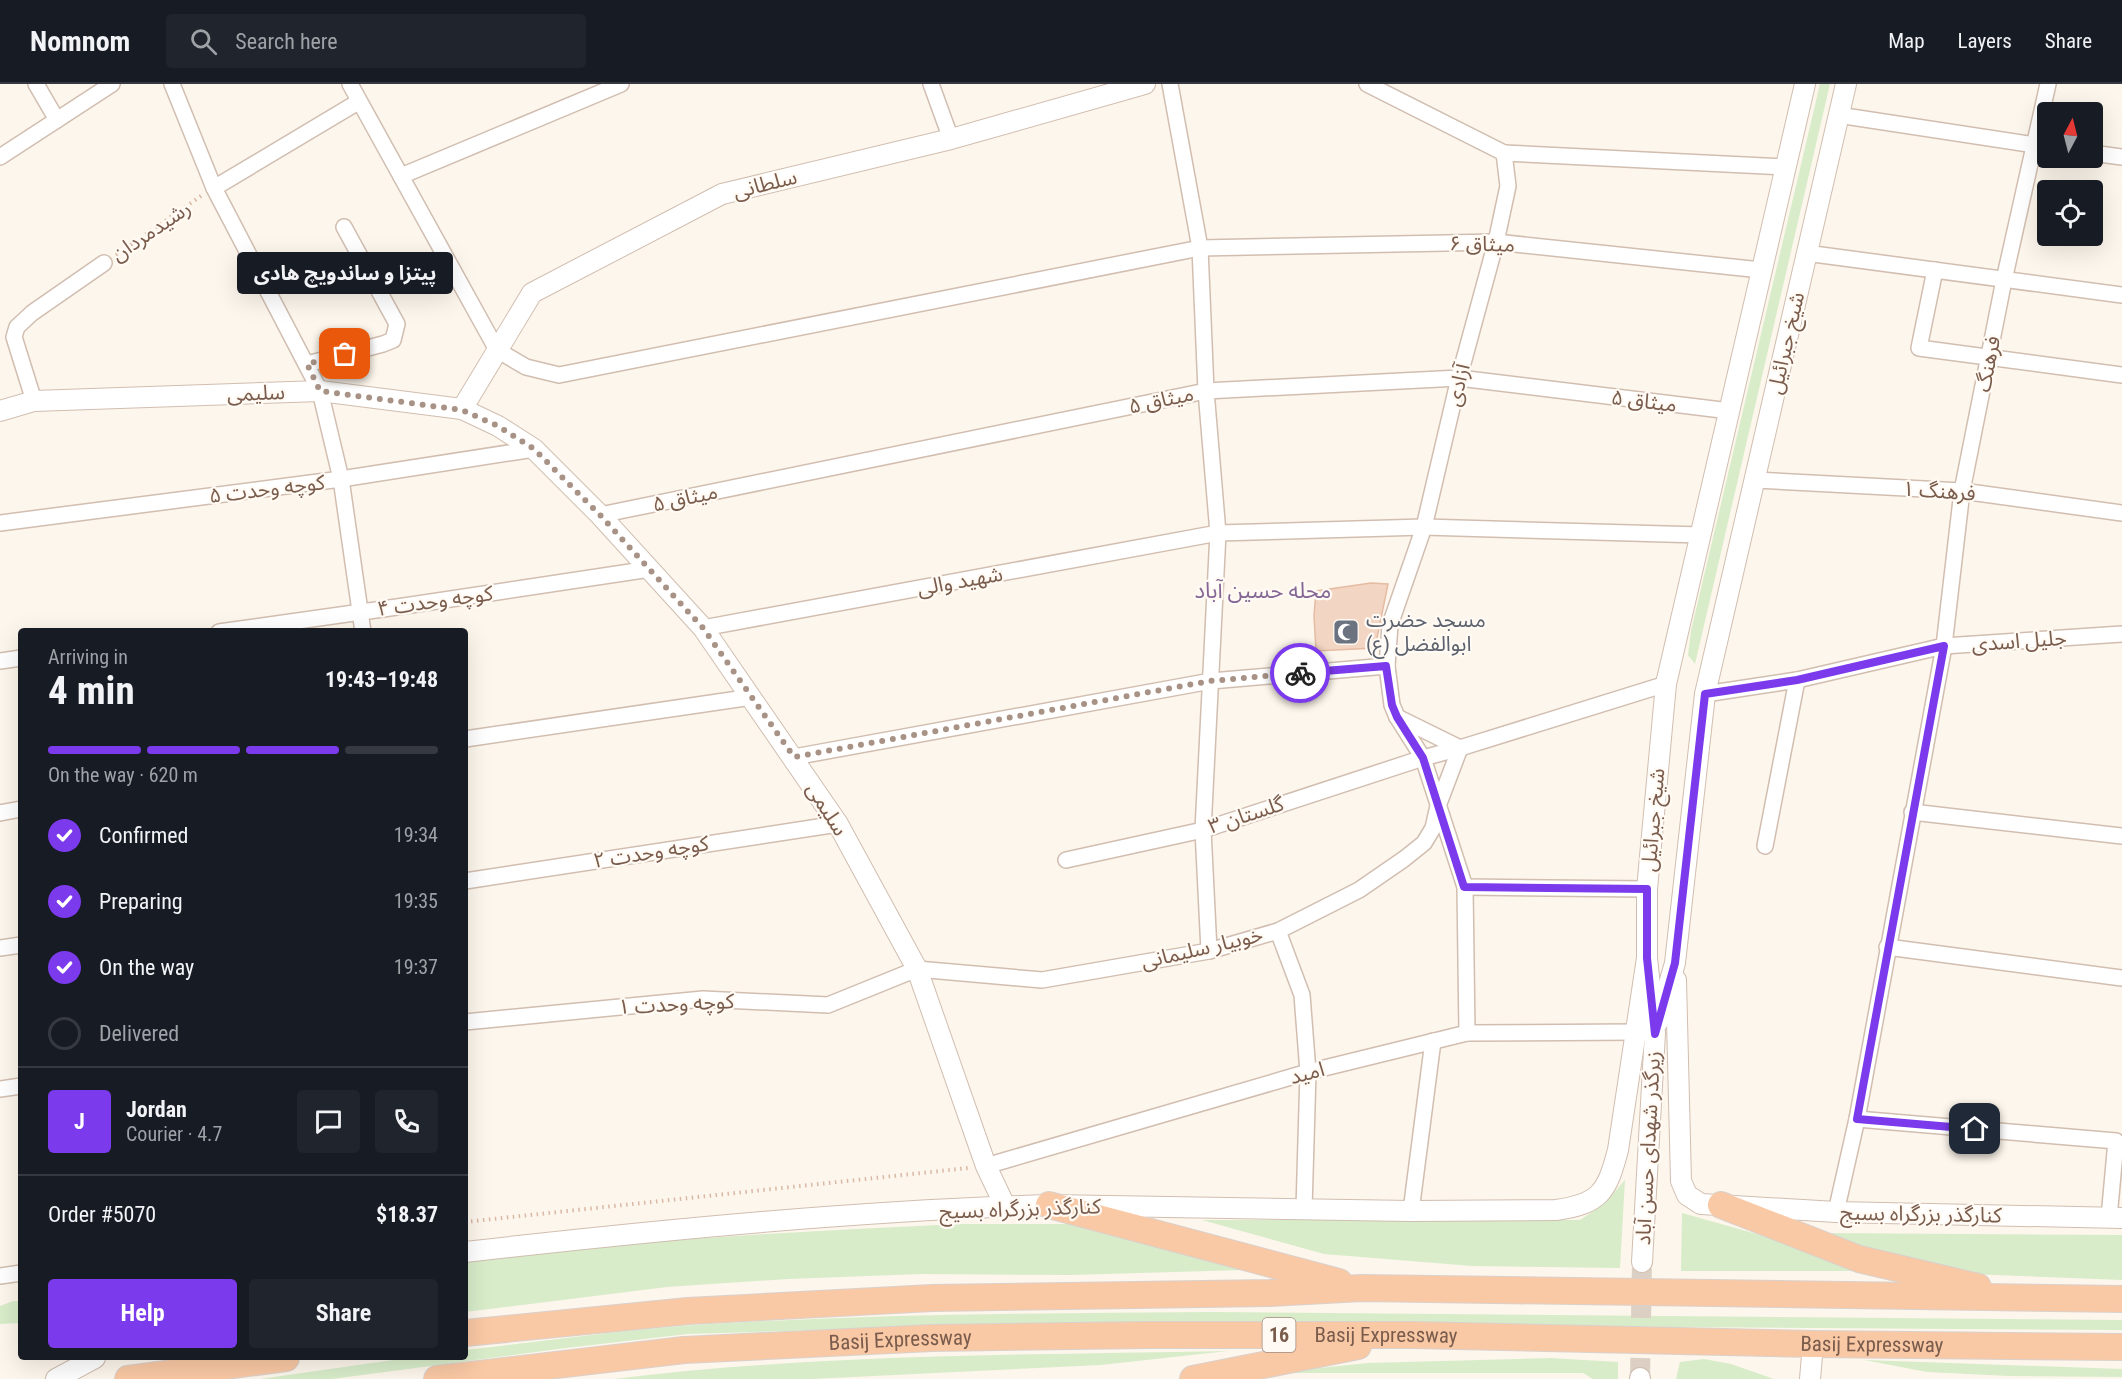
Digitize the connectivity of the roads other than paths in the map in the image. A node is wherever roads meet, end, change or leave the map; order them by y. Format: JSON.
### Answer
{"nodes":[{"id":1,"x":36,"y":84,"type":"edge"},
{"id":2,"x":171,"y":84,"type":"edge"},
{"id":3,"x":350,"y":84,"type":"edge"},
{"id":4,"x":621,"y":84,"type":"edge"},
{"id":5,"x":931,"y":84,"type":"edge"},
{"id":6,"x":1145,"y":84,"type":"edge"},
{"id":7,"x":1170,"y":84,"type":"edge"},
{"id":8,"x":1366,"y":84,"type":"edge"},
{"id":9,"x":1805,"y":84,"type":"edge"},
{"id":10,"x":1846,"y":84,"type":"edge"},
{"id":11,"x":2048,"y":84,"type":"edge"},
{"id":12,"x":105,"y":86,"type":"edge"},
{"id":13,"x":358,"y":102,"type":"junction"},
{"id":14,"x":2046,"y":102,"type":"edge"},
{"id":15,"x":1838,"y":115,"type":"junction"},
{"id":16,"x":57,"y":120,"type":"junction"},
{"id":17,"x":951,"y":139,"type":"junction"},
{"id":18,"x":2037,"y":145,"type":"edge"},
{"id":19,"x":1504,"y":153,"type":"junction"},
{"id":20,"x":2103,"y":154,"type":"edge"},
{"id":21,"x":0,"y":157,"type":"edge"},
{"id":22,"x":2122,"y":157,"type":"edge"},
{"id":23,"x":2037,"y":160,"type":"edge"},
{"id":24,"x":1785,"y":167,"type":"junction"},
{"id":25,"x":401,"y":177,"type":"junction"},
{"id":26,"x":214,"y":188,"type":"junction"},
{"id":27,"x":344,"y":226,"type":"dead end"},
{"id":28,"x":1496,"y":242,"type":"junction"},
{"id":29,"x":1200,"y":248,"type":"junction"},
{"id":30,"x":1806,"y":253,"type":"junction"},
{"id":31,"x":104,"y":263,"type":"road end"},
{"id":32,"x":1761,"y":270,"type":"junction"},
{"id":33,"x":1935,"y":270,"type":"junction"},
{"id":34,"x":2004,"y":280,"type":"junction"},
{"id":35,"x":2122,"y":294,"type":"edge"},
{"id":36,"x":497,"y":350,"type":"junction"},
{"id":37,"x":1990,"y":357,"type":"junction"},
{"id":38,"x":307,"y":364,"type":"junction"},
{"id":39,"x":2122,"y":375,"type":"edge"},
{"id":40,"x":1460,"y":378,"type":"junction"},
{"id":41,"x":320,"y":391,"type":"junction"},
{"id":42,"x":1206,"y":391,"type":"junction"},
{"id":43,"x":34,"y":401,"type":"junction"},
{"id":44,"x":462,"y":410,"type":"junction"},
{"id":45,"x":0,"y":411,"type":"edge"},
{"id":46,"x":1730,"y":411,"type":"junction"},
{"id":47,"x":534,"y":449,"type":"junction"},
{"id":48,"x":342,"y":479,"type":"junction"},
{"id":49,"x":1755,"y":480,"type":"junction"},
{"id":50,"x":1962,"y":491,"type":"junction"},
{"id":51,"x":2122,"y":513,"type":"edge"},
{"id":52,"x":600,"y":515,"type":"junction"},
{"id":53,"x":0,"y":523,"type":"edge"},
{"id":54,"x":1424,"y":526,"type":"junction"},
{"id":55,"x":1218,"y":533,"type":"junction"},
{"id":56,"x":1701,"y":536,"type":"junction"},
{"id":57,"x":650,"y":569,"type":"junction"},
{"id":58,"x":360,"y":611,"type":"junction"},
{"id":59,"x":246,"y":628,"type":"edge"},
{"id":60,"x":362,"y":628,"type":"edge"},
{"id":61,"x":703,"y":628,"type":"junction"},
{"id":62,"x":2122,"y":634,"type":"edge"},
{"id":63,"x":1944,"y":646,"type":"junction"},
{"id":64,"x":18,"y":658,"type":"edge"},
{"id":65,"x":0,"y":661,"type":"edge"},
{"id":66,"x":1386,"y":666,"type":"junction"},
{"id":67,"x":1797,"y":680,"type":"junction"},
{"id":68,"x":1210,"y":681,"type":"junction"},
{"id":69,"x":1666,"y":684,"type":"junction"},
{"id":70,"x":1705,"y":694,"type":"junction"},
{"id":71,"x":752,"y":698,"type":"junction"},
{"id":72,"x":1397,"y":717,"type":"junction"},
{"id":73,"x":468,"y":739,"type":"edge"},
{"id":74,"x":1460,"y":748,"type":"junction"},
{"id":75,"x":794,"y":757,"type":"junction"},
{"id":76,"x":1423,"y":758,"type":"junction"},
{"id":77,"x":1438,"y":806,"type":"junction"},
{"id":78,"x":18,"y":810,"type":"edge"},
{"id":79,"x":1912,"y":812,"type":"junction"},
{"id":80,"x":0,"y":813,"type":"edge"},
{"id":81,"x":838,"y":824,"type":"junction"},
{"id":82,"x":1203,"y":830,"type":"junction"},
{"id":83,"x":2122,"y":836,"type":"edge"},
{"id":84,"x":1765,"y":846,"type":"dead end"},
{"id":85,"x":1066,"y":860,"type":"dead end"},
{"id":86,"x":468,"y":881,"type":"edge"},
{"id":87,"x":1464,"y":887,"type":"junction"},
{"id":88,"x":1647,"y":889,"type":"junction"},
{"id":89,"x":1278,"y":931,"type":"junction"},
{"id":90,"x":18,"y":945,"type":"edge"},
{"id":91,"x":1887,"y":947,"type":"junction"},
{"id":92,"x":0,"y":948,"type":"edge"},
{"id":93,"x":1209,"y":951,"type":"junction"},
{"id":94,"x":1675,"y":963,"type":"junction"},
{"id":95,"x":917,"y":969,"type":"junction"},
{"id":96,"x":2122,"y":978,"type":"edge"},
{"id":97,"x":468,"y":1023,"type":"edge"},
{"id":98,"x":1646,"y":1033,"type":"junction"},
{"id":99,"x":1467,"y":1034,"type":"junction"},
{"id":100,"x":1433,"y":1041,"type":"junction"},
{"id":101,"x":1308,"y":1072,"type":"junction"},
{"id":102,"x":18,"y":1086,"type":"edge"},
{"id":103,"x":0,"y":1089,"type":"edge"},
{"id":104,"x":1857,"y":1119,"type":"junction"},
{"id":105,"x":986,"y":1166,"type":"junction"},
{"id":106,"x":1049,"y":1205,"type":"junction"},
{"id":107,"x":1721,"y":1205,"type":"junction"},
{"id":108,"x":1005,"y":1206,"type":"junction"},
{"id":109,"x":1304,"y":1209,"type":"junction"},
{"id":110,"x":1411,"y":1211,"type":"junction"},
{"id":111,"x":1836,"y":1212,"type":"junction"},
{"id":112,"x":2116,"y":1218,"type":"edge"},
{"id":113,"x":468,"y":1252,"type":"edge"},
{"id":114,"x":1642,"y":1262,"type":"tunnel mouth"},
{"id":115,"x":18,"y":1273,"type":"edge"},
{"id":116,"x":0,"y":1276,"type":"edge"},
{"id":117,"x":1362,"y":1288,"type":"junction"},
{"id":118,"x":2025,"y":1298,"type":"junction"},
{"id":119,"x":2122,"y":1299,"type":"edge"},
{"id":120,"x":468,"y":1333,"type":"edge"},
{"id":121,"x":1412,"y":1335,"type":"junction"},
{"id":122,"x":1813,"y":1344,"type":"junction"},
{"id":123,"x":2122,"y":1347,"type":"edge"},
{"id":124,"x":91,"y":1360,"type":"edge"},
{"id":125,"x":271,"y":1360,"type":"edge"},
{"id":126,"x":450,"y":1378,"type":"edge"},
{"id":127,"x":56,"y":1379,"type":"edge"},
{"id":128,"x":128,"y":1379,"type":"edge"},
{"id":129,"x":1193,"y":1379,"type":"edge"},
{"id":130,"x":1810,"y":1379,"type":"edge"}],
"edges":[{"from":1,"to":16,"type":"street"},
{"from":2,"to":26,"type":"street"},
{"from":3,"to":13,"type":"street"},
{"from":4,"to":25,"type":"street"},
{"from":5,"to":17,"type":"street"},
{"from":6,"to":17,"type":"street","name":"سلطانی"},
{"from":7,"to":29,"type":"street"},
{"from":8,"to":19,"type":"street"},
{"from":9,"to":24,"type":"street","name":"شیخ جبرائیل"},
{"from":10,"to":15,"type":"street","name":"شیخ جبرائیل"},
{"from":11,"to":14,"type":"street","name":"فرهنگ"},
{"from":12,"to":16,"type":"street"},
{"from":13,"to":25,"type":"street"},
{"from":13,"to":26,"type":"street"},
{"from":15,"to":18,"type":"street"},
{"from":15,"to":30,"type":"street","name":"شیخ جبرائیل"},
{"from":16,"to":21,"type":"street"},
{"from":17,"to":36,"type":"street","name":"سلطانی"},
{"from":19,"to":24,"type":"street"},
{"from":19,"to":28,"type":"street","name":"آزادی"},
{"from":20,"to":22,"type":"street"},
{"from":23,"to":34,"type":"street","name":"فرهنگ"},
{"from":24,"to":32,"type":"street","name":"شیخ جبرائیل"},
{"from":25,"to":36,"type":"street"},
{"from":26,"to":38,"type":"street"},
{"from":27,"to":38,"type":"street"},
{"from":28,"to":29,"type":"street","name":"میثاق ۶"},
{"from":28,"to":32,"type":"street","name":"میثاق ۶"},
{"from":28,"to":40,"type":"street","name":"آزادی"},
{"from":29,"to":36,"type":"street","name":"میثاق ۶"},
{"from":29,"to":42,"type":"street"},
{"from":30,"to":33,"type":"street"},
{"from":30,"to":49,"type":"street","name":"شیخ جبرائیل"},
{"from":31,"to":43,"type":"street","name":"رشیدمردان"},
{"from":32,"to":46,"type":"street","name":"شیخ جبرائیل"},
{"from":33,"to":34,"type":"street"},
{"from":33,"to":37,"type":"street"},
{"from":34,"to":35,"type":"street"},
{"from":34,"to":37,"type":"street","name":"فرهنگ"},
{"from":36,"to":44,"type":"street","name":"سلطانی"},
{"from":37,"to":39,"type":"street"},
{"from":37,"to":50,"type":"street","name":"فرهنگ"},
{"from":38,"to":41,"type":"street"},
{"from":40,"to":42,"type":"street","name":"میثاق ۵"},
{"from":40,"to":46,"type":"street","name":"میثاق ۵"},
{"from":40,"to":54,"type":"street","name":"آزادی"},
{"from":41,"to":43,"type":"street","name":"سلیمی"},
{"from":41,"to":44,"type":"street","name":"سلیمی"},
{"from":41,"to":48,"type":"street"},
{"from":42,"to":52,"type":"street","name":"میثاق ۵"},
{"from":42,"to":55,"type":"street"},
{"from":43,"to":45,"type":"street","name":"سلیمی"},
{"from":44,"to":47,"type":"street","name":"سلیمی"},
{"from":46,"to":56,"type":"street","name":"شیخ جبرائیل"},
{"from":47,"to":48,"type":"street","name":"کوچه وحدت ۵"},
{"from":47,"to":52,"type":"street","name":"سلیمی"},
{"from":48,"to":53,"type":"street","name":"کوچه وحدت ۵"},
{"from":48,"to":58,"type":"street"},
{"from":49,"to":50,"type":"street","name":"فرهنگ ۱"},
{"from":49,"to":70,"type":"street","name":"شیخ جبرائیل"},
{"from":50,"to":51,"type":"street","name":"فرهنگ ۱"},
{"from":50,"to":63,"type":"street","name":"فرهنگ"},
{"from":52,"to":57,"type":"street","name":"سلیمی"},
{"from":54,"to":55,"type":"street","name":"شهید والی"},
{"from":54,"to":56,"type":"street","name":"شهید والی"},
{"from":54,"to":66,"type":"street","name":"آزادی"},
{"from":55,"to":61,"type":"street","name":"شهید والی"},
{"from":55,"to":68,"type":"street"},
{"from":56,"to":69,"type":"street","name":"شیخ جبرائیل"},
{"from":57,"to":58,"type":"street","name":"کوچه وحدت ۴"},
{"from":57,"to":61,"type":"street","name":"سلیمی"},
{"from":58,"to":59,"type":"street","name":"کوچه وحدت ۴"},
{"from":58,"to":60,"type":"street"},
{"from":61,"to":71,"type":"street","name":"سلیمی"},
{"from":62,"to":63,"type":"street","name":"جلیل اسدی"},
{"from":63,"to":67,"type":"street","name":"جلیل اسدی"},
{"from":63,"to":79,"type":"street","name":"فرهنگ"},
{"from":64,"to":65,"type":"street"},
{"from":66,"to":68,"type":"street"},
{"from":66,"to":72,"type":"street","name":"آزادی"},
{"from":67,"to":70,"type":"street","name":"جلیل اسدی"},
{"from":67,"to":84,"type":"street"},
{"from":68,"to":75,"type":"street"},
{"from":68,"to":82,"type":"street"},
{"from":69,"to":74,"type":"street"},
{"from":69,"to":88,"type":"street","name":"شیخ جبرائیل"},
{"from":70,"to":94,"type":"street","name":"شیخ جبرائیل"},
{"from":71,"to":73,"type":"street"},
{"from":71,"to":75,"type":"street","name":"سلیمی"},
{"from":72,"to":74,"type":"street"},
{"from":72,"to":76,"type":"street","name":"آزادی"},
{"from":74,"to":76,"type":"street"},
{"from":74,"to":77,"type":"street","name":"خوبیار سلیمانی"},
{"from":75,"to":81,"type":"street","name":"سلیمی"},
{"from":76,"to":77,"type":"street","name":"آزادی"},
{"from":76,"to":82,"type":"street","name":"گلستان ۳"},
{"from":77,"to":87,"type":"street","name":"آزادی"},
{"from":77,"to":89,"type":"street","name":"خوبیار سلیمانی"},
{"from":78,"to":80,"type":"street"},
{"from":79,"to":83,"type":"street"},
{"from":79,"to":91,"type":"street","name":"فرهنگ"},
{"from":81,"to":86,"type":"street","name":"کوچه وحدت ۲"},
{"from":81,"to":95,"type":"street","name":"سلیمی"},
{"from":82,"to":85,"type":"street","name":"گلستان ۳"},
{"from":82,"to":93,"type":"street"},
{"from":87,"to":88,"type":"street"},
{"from":87,"to":99,"type":"street","name":"آزادی"},
{"from":88,"to":98,"type":"street","name":"شیخ جبرائیل"},
{"from":89,"to":93,"type":"street","name":"خوبیار سلیمانی"},
{"from":89,"to":101,"type":"street"},
{"from":90,"to":92,"type":"street"},
{"from":91,"to":96,"type":"street"},
{"from":91,"to":104,"type":"street","name":"فرهنگ"},
{"from":93,"to":95,"type":"street","name":"خوبیار سلیمانی"},
{"from":94,"to":98,"type":"street","name":"شیخ جبرائیل"},
{"from":94,"to":107,"type":"street","name":"کنارگذر بزرگراه بسیج"},
{"from":95,"to":97,"type":"street","name":"کوچه وحدت ۱"},
{"from":95,"to":105,"type":"street","name":"سلیمی"},
{"from":98,"to":99,"type":"street","name":"امید"},
{"from":98,"to":110,"type":"street","name":"کنارگذر بزرگراه بسیج"},
{"from":98,"to":114,"type":"street","name":"زیرگذر شهدای حسن آباد"},
{"from":99,"to":100,"type":"street","name":"امید"},
{"from":100,"to":101,"type":"street","name":"امید"},
{"from":100,"to":110,"type":"street"},
{"from":101,"to":105,"type":"street","name":"امید"},
{"from":101,"to":109,"type":"street"},
{"from":102,"to":103,"type":"street"},
{"from":104,"to":111,"type":"street","name":"فرهنگ"},
{"from":104,"to":112,"type":"street"},
{"from":105,"to":108,"type":"street","name":"سلیمی"},
{"from":106,"to":108,"type":"street","name":"کنارگذر بزرگراه بسیج"},
{"from":106,"to":109,"type":"street","name":"کنارگذر بزرگراه بسیج"},
{"from":106,"to":117,"type":"highway"},
{"from":107,"to":111,"type":"street","name":"کنارگذر بزرگراه بسیج"},
{"from":107,"to":118,"type":"highway"},
{"from":108,"to":113,"type":"street","name":"کنارگذر بزرگراه بسیج"},
{"from":109,"to":110,"type":"street","name":"کنارگذر بزرگراه بسیج"},
{"from":111,"to":112,"type":"street","name":"کنارگذر بزرگراه بسیج"},
{"from":115,"to":116,"type":"street"},
{"from":117,"to":118,"type":"highway","name":"Basij Expressway","number":"16"},
{"from":117,"to":120,"type":"highway","name":"Basij Expressway","number":"16"},
{"from":118,"to":119,"type":"highway","name":"Basij Expressway","number":"16"},
{"from":121,"to":122,"type":"highway","name":"Basij Expressway","number":"16"},
{"from":121,"to":126,"type":"highway","name":"Basij Expressway","number":"16"},
{"from":121,"to":129,"type":"highway"},
{"from":122,"to":123,"type":"highway","name":"Basij Expressway","number":"16"},
{"from":122,"to":130,"type":"street"},
{"from":124,"to":127,"type":"street"},
{"from":125,"to":128,"type":"highway"}]}
